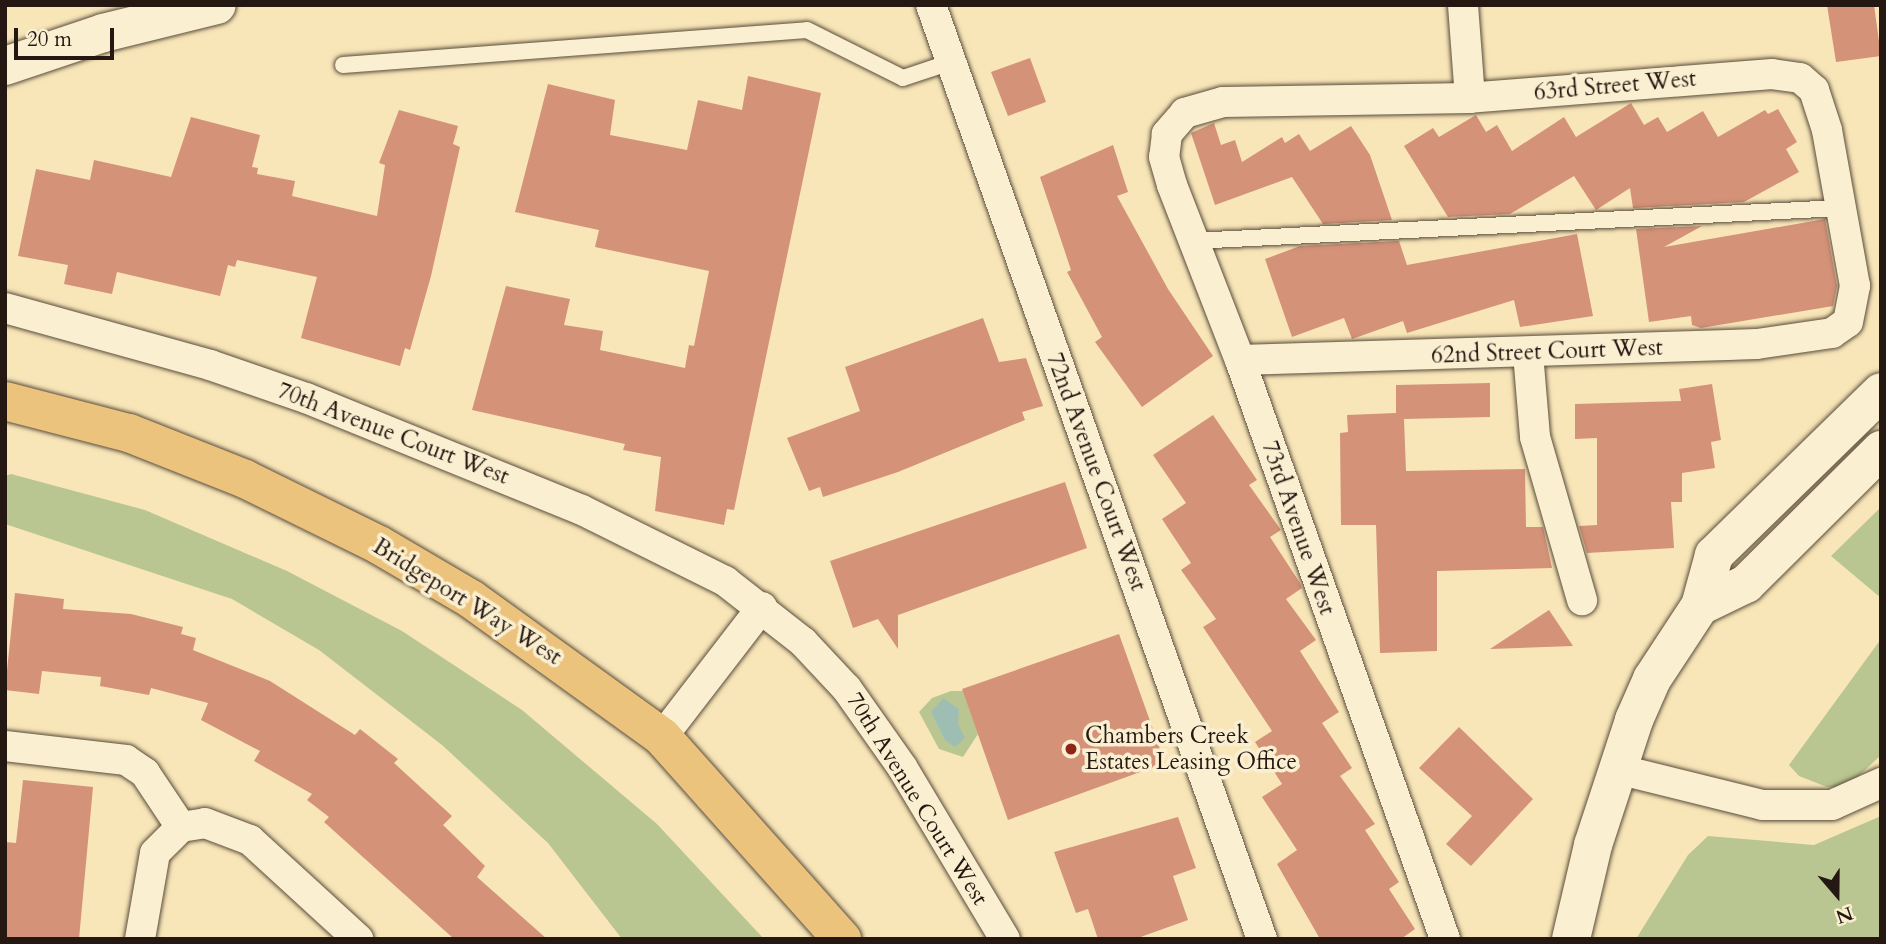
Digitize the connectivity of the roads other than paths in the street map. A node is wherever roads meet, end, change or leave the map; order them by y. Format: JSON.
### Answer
{"nodes":[{"id":1,"x":216,"y":5,"type":"edge"},
{"id":2,"x":931,"y":5,"type":"edge"},
{"id":3,"x":1464,"y":5,"type":"edge"},
{"id":4,"x":951,"y":62,"type":"junction"},
{"id":5,"x":343,"y":65,"type":"dead end"},
{"id":6,"x":5,"y":66,"type":"edge"},
{"id":7,"x":1470,"y":98,"type":"junction"},
{"id":8,"x":1177,"y":118,"type":"joint"},
{"id":9,"x":1841,"y":208,"type":"junction"},
{"id":10,"x":1193,"y":241,"type":"junction"},
{"id":11,"x":5,"y":308,"type":"edge"},
{"id":12,"x":1848,"y":322,"type":"joint"},
{"id":13,"x":1528,"y":353,"type":"junction"},
{"id":14,"x":1240,"y":360,"type":"junction"},
{"id":15,"x":1881,"y":393,"type":"edge"},
{"id":16,"x":5,"y":401,"type":"edge"},
{"id":17,"x":1881,"y":450,"type":"edge"},
{"id":18,"x":1583,"y":600,"type":"dead end"},
{"id":19,"x":1700,"y":606,"type":"junction"},
{"id":20,"x":762,"y":607,"type":"junction"},
{"id":21,"x":662,"y":737,"type":"junction"},
{"id":22,"x":5,"y":746,"type":"edge"},
{"id":23,"x":1617,"y":769,"type":"junction"},
{"id":24,"x":1881,"y":783,"type":"edge"},
{"id":25,"x":181,"y":827,"type":"junction"},
{"id":26,"x":140,"y":939,"type":"edge"},
{"id":27,"x":358,"y":939,"type":"edge"},
{"id":28,"x":842,"y":939,"type":"edge"},
{"id":29,"x":1004,"y":939,"type":"edge"},
{"id":30,"x":1262,"y":939,"type":"edge"},
{"id":31,"x":1445,"y":939,"type":"edge"},
{"id":32,"x":1571,"y":939,"type":"edge"}],
"edges":[{"from":1,"to":6,"type":"street"},
{"from":2,"to":4,"type":"street","name":"72nd Avenue Court West"},
{"from":3,"to":7,"type":"street"},
{"from":4,"to":5,"type":"lane"},
{"from":4,"to":30,"type":"street","name":"72nd Avenue Court West"},
{"from":7,"to":8,"type":"street","name":"63rd Street West"},
{"from":7,"to":9,"type":"street","name":"63rd Street West"},
{"from":8,"to":10,"type":"street","name":"73rd Avenue West"},
{"from":9,"to":10,"type":"lane"},
{"from":9,"to":12,"type":"street","name":"63rd Street West"},
{"from":10,"to":14,"type":"street","name":"73rd Avenue West"},
{"from":11,"to":20,"type":"street","name":"70th Avenue Court West"},
{"from":12,"to":13,"type":"street","name":"62nd Street Court West"},
{"from":13,"to":14,"type":"street","name":"62nd Street Court West"},
{"from":13,"to":18,"type":"street"},
{"from":14,"to":31,"type":"street","name":"73rd Avenue West"},
{"from":15,"to":19,"type":"street"},
{"from":16,"to":21,"type":"main road","name":"Bridgeport Way West"},
{"from":17,"to":19,"type":"street"},
{"from":19,"to":23,"type":"street"},
{"from":20,"to":21,"type":"street"},
{"from":20,"to":29,"type":"street","name":"70th Avenue Court West"},
{"from":21,"to":28,"type":"main road","name":"Bridgeport Way West"},
{"from":22,"to":25,"type":"street"},
{"from":23,"to":24,"type":"street"},
{"from":23,"to":32,"type":"street"},
{"from":25,"to":26,"type":"street"},
{"from":25,"to":27,"type":"street"}]}
